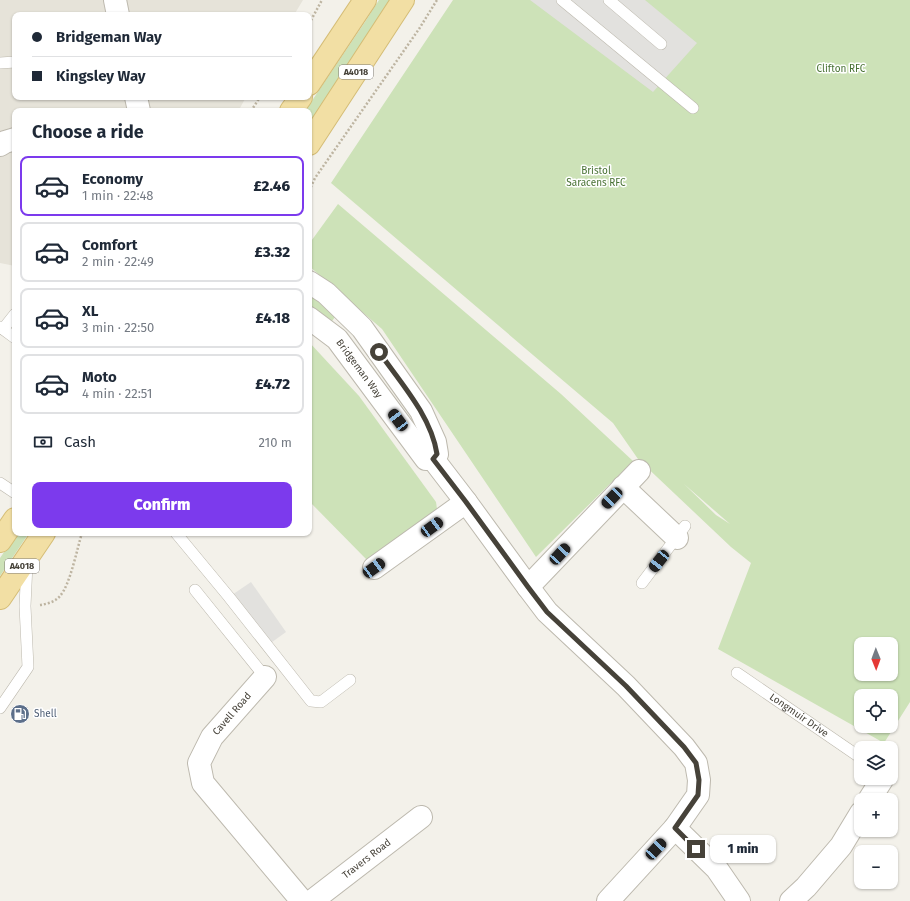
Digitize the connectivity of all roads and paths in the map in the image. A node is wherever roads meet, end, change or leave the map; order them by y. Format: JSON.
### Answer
{"nodes":[{"id":1,"x":115,"y":0,"type":"edge"},
{"id":2,"x":322,"y":0,"type":"edge"},
{"id":3,"x":365,"y":0,"type":"edge"},
{"id":4,"x":403,"y":0,"type":"edge"},
{"id":5,"x":437,"y":0,"type":"edge"},
{"id":6,"x":562,"y":0,"type":"edge"},
{"id":7,"x":608,"y":0,"type":"edge"},
{"id":8,"x":117,"y":12,"type":"edge"},
{"id":9,"x":312,"y":18,"type":"edge"},
{"id":10,"x":661,"y":44,"type":"dead end"},
{"id":11,"x":12,"y":62,"type":"edge"},
{"id":12,"x":0,"y":63,"type":"edge"},
{"id":13,"x":312,"y":80,"type":"edge"},
{"id":14,"x":693,"y":108,"type":"dead end"},
{"id":15,"x":312,"y":139,"type":"edge"},
{"id":16,"x":12,"y":140,"type":"edge"},
{"id":17,"x":0,"y":145,"type":"edge"},
{"id":18,"x":312,"y":184,"type":"edge"},
{"id":19,"x":312,"y":284,"type":"edge"},
{"id":20,"x":12,"y":317,"type":"edge"},
{"id":21,"x":312,"y":320,"type":"edge"},
{"id":22,"x":2,"y":328,"type":"edge"},
{"id":23,"x":12,"y":336,"type":"edge"},
{"id":24,"x":433,"y":459,"type":"junction"},
{"id":25,"x":639,"y":471,"type":"dead end"},
{"id":26,"x":0,"y":484,"type":"edge"},
{"id":27,"x":623,"y":487,"type":"junction"},
{"id":28,"x":12,"y":491,"type":"edge"},
{"id":29,"x":466,"y":502,"type":"junction"},
{"id":30,"x":12,"y":523,"type":"edge"},
{"id":31,"x":681,"y":532,"type":"joint"},
{"id":32,"x":42,"y":536,"type":"edge"},
{"id":33,"x":81,"y":536,"type":"edge"},
{"id":34,"x":178,"y":536,"type":"edge"},
{"id":35,"x":0,"y":541,"type":"edge"},
{"id":36,"x":28,"y":557,"type":"junction"},
{"id":37,"x":374,"y":568,"type":"dead end"},
{"id":38,"x":642,"y":583,"type":"dead end"},
{"id":39,"x":528,"y":587,"type":"junction"},
{"id":40,"x":195,"y":590,"type":"dead end"},
{"id":41,"x":0,"y":598,"type":"edge"},
{"id":42,"x":25,"y":606,"type":"junction"},
{"id":43,"x":737,"y":672,"type":"dead end"},
{"id":44,"x":265,"y":677,"type":"joint"},
{"id":45,"x":350,"y":680,"type":"dead end"},
{"id":46,"x":0,"y":708,"type":"edge"},
{"id":47,"x":854,"y":753,"type":"edge"},
{"id":48,"x":421,"y":817,"type":"dead end"},
{"id":49,"x":854,"y":825,"type":"edge"},
{"id":50,"x":675,"y":828,"type":"junction"},
{"id":51,"x":302,"y":901,"type":"edge"},
{"id":52,"x":312,"y":901,"type":"edge"},
{"id":53,"x":608,"y":901,"type":"edge"},
{"id":54,"x":739,"y":901,"type":"edge"},
{"id":55,"x":791,"y":901,"type":"edge"}],
"edges":[{"from":1,"to":8,"type":"street"},
{"from":2,"to":9,"type":"path"},
{"from":3,"to":13,"type":"main road","number":"A4018"},
{"from":4,"to":15,"type":"main road","number":"A4018"},
{"from":5,"to":18,"type":"path"},
{"from":6,"to":14,"type":"lane"},
{"from":7,"to":10,"type":"lane"},
{"from":11,"to":12,"type":"lane"},
{"from":16,"to":17,"type":"street"},
{"from":19,"to":24,"type":"street"},
{"from":20,"to":22,"type":"lane"},
{"from":21,"to":24,"type":"street","name":"Bridgeman Way"},
{"from":22,"to":23,"type":"lane"},
{"from":24,"to":29,"type":"street","name":"Bridgeman Way"},
{"from":25,"to":27,"type":"street"},
{"from":26,"to":28,"type":"lane"},
{"from":27,"to":31,"type":"street"},
{"from":27,"to":39,"type":"street"},
{"from":29,"to":37,"type":"street"},
{"from":29,"to":39,"type":"street","name":"Bridgeman Way"},
{"from":30,"to":35,"type":"main road"},
{"from":31,"to":38,"type":"lane"},
{"from":32,"to":36,"type":"main road","number":"A4018"},
{"from":33,"to":42,"type":"path"},
{"from":34,"to":45,"type":"lane"},
{"from":36,"to":41,"type":"main road","number":"A4018"},
{"from":36,"to":42,"type":"lane"},
{"from":39,"to":50,"type":"street","name":"Bridgeman Way"},
{"from":40,"to":44,"type":"lane","name":"Cavell Road"},
{"from":42,"to":46,"type":"lane"},
{"from":43,"to":47,"type":"lane","name":"Longmuir Drive"},
{"from":44,"to":51,"type":"street","name":"Cavell Road"},
{"from":48,"to":52,"type":"street","name":"Travers Road"},
{"from":49,"to":55,"type":"street"},
{"from":50,"to":53,"type":"street","name":"Bridgeman Way"},
{"from":50,"to":54,"type":"street"}]}
